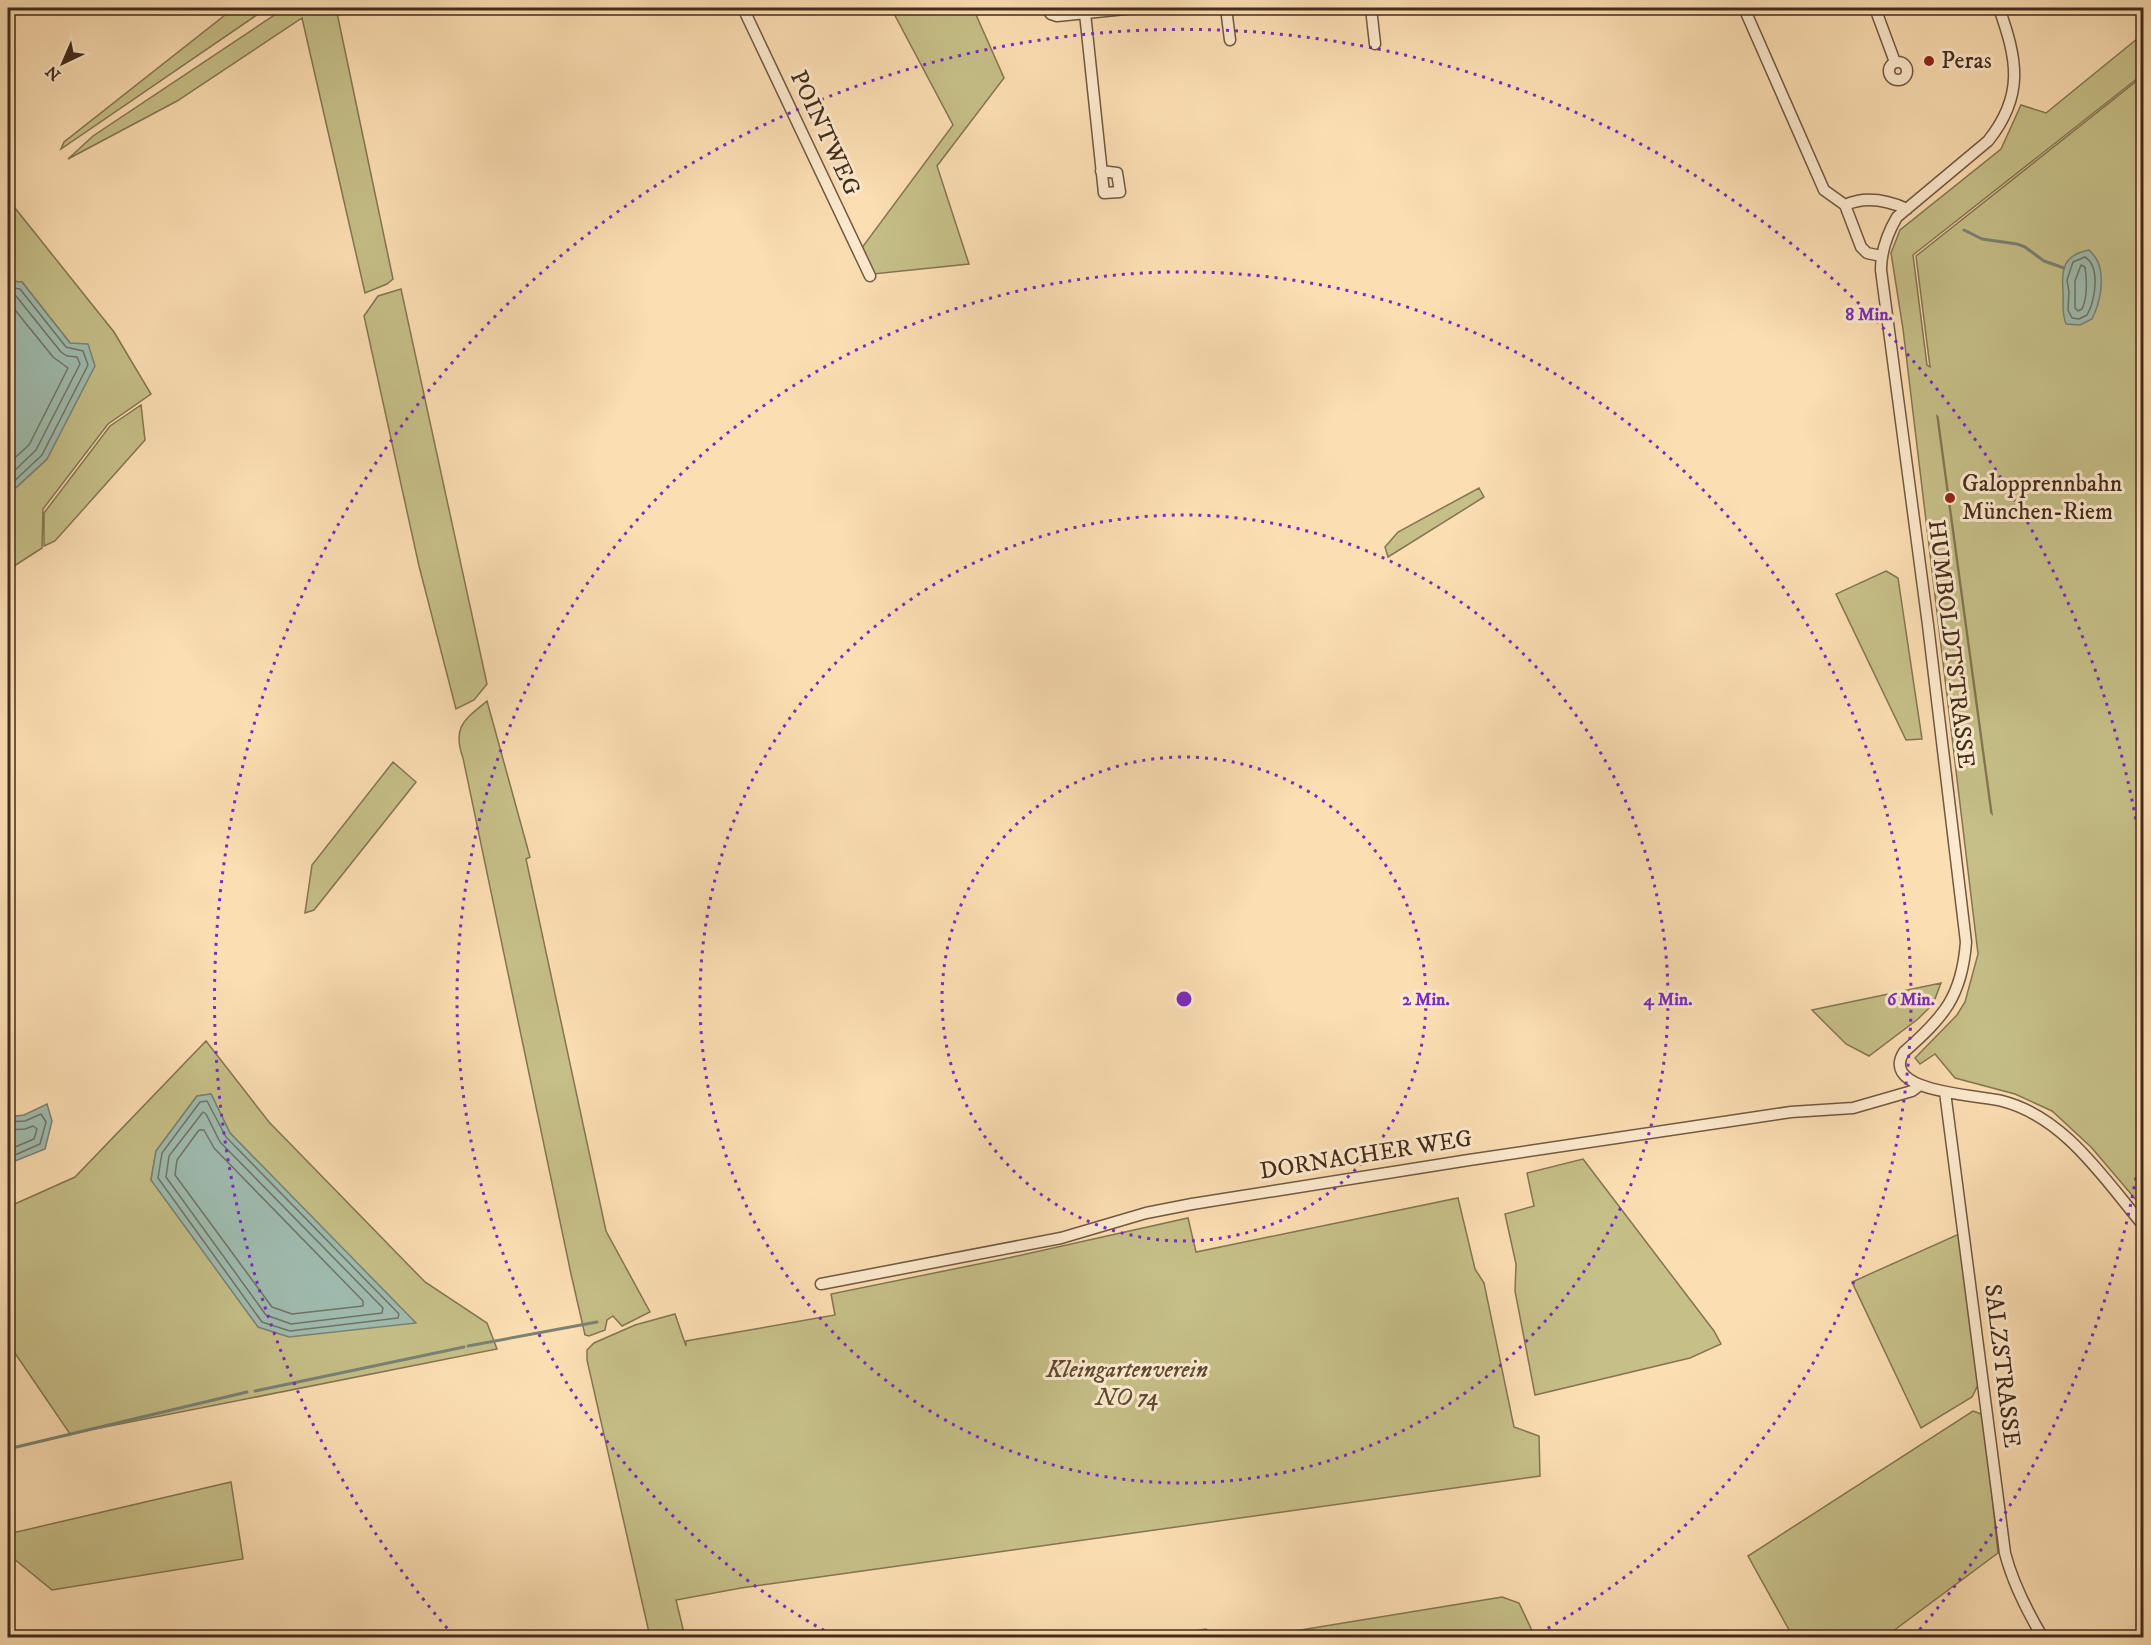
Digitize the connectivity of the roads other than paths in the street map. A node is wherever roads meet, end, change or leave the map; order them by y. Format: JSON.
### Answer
{"nodes":[{"id":1,"x":743,"y":8,"type":"edge"},
{"id":2,"x":1046,"y":8,"type":"edge"},
{"id":3,"x":1135,"y":8,"type":"edge"},
{"id":4,"x":1226,"y":8,"type":"edge"},
{"id":5,"x":1371,"y":8,"type":"edge"},
{"id":6,"x":1744,"y":8,"type":"edge"},
{"id":7,"x":1875,"y":8,"type":"edge"},
{"id":8,"x":1999,"y":8,"type":"edge"},
{"id":9,"x":1085,"y":13,"type":"junction"},
{"id":10,"x":1230,"y":40,"type":"dead end"},
{"id":11,"x":1375,"y":44,"type":"dead end"},
{"id":12,"x":1895,"y":62,"type":"dead end"},
{"id":13,"x":1101,"y":171,"type":"dead end"},
{"id":14,"x":1845,"y":205,"type":"junction"},
{"id":15,"x":1907,"y":209,"type":"junction"},
{"id":16,"x":1881,"y":256,"type":"junction"},
{"id":17,"x":870,"y":276,"type":"dead end"},
{"id":18,"x":1920,"y":1085,"type":"junction"},
{"id":19,"x":1945,"y":1092,"type":"junction"},
{"id":20,"x":2144,"y":1226,"type":"edge"},
{"id":21,"x":821,"y":1284,"type":"dead end"},
{"id":22,"x":2043,"y":1638,"type":"edge"}],
"edges":[{"from":1,"to":17,"type":"street","name":"POINTWEG"},
{"from":2,"to":9,"type":"street"},
{"from":3,"to":9,"type":"street"},
{"from":4,"to":10,"type":"street"},
{"from":5,"to":11,"type":"street"},
{"from":6,"to":14,"type":"street"},
{"from":7,"to":12,"type":"street"},
{"from":8,"to":15,"type":"street","name":"HUMBOLDTSTRASSE"},
{"from":9,"to":13,"type":"street"},
{"from":14,"to":15,"type":"street"},
{"from":14,"to":16,"type":"street"},
{"from":15,"to":16,"type":"street","name":"HUMBOLDTSTRASSE"},
{"from":16,"to":18,"type":"street","name":"HUMBOLDTSTRASSE"},
{"from":18,"to":19,"type":"street"},
{"from":18,"to":21,"type":"street","name":"DORNACHER WEG"},
{"from":19,"to":20,"type":"street"},
{"from":19,"to":22,"type":"street","name":"SALZSTRASSE"}]}
